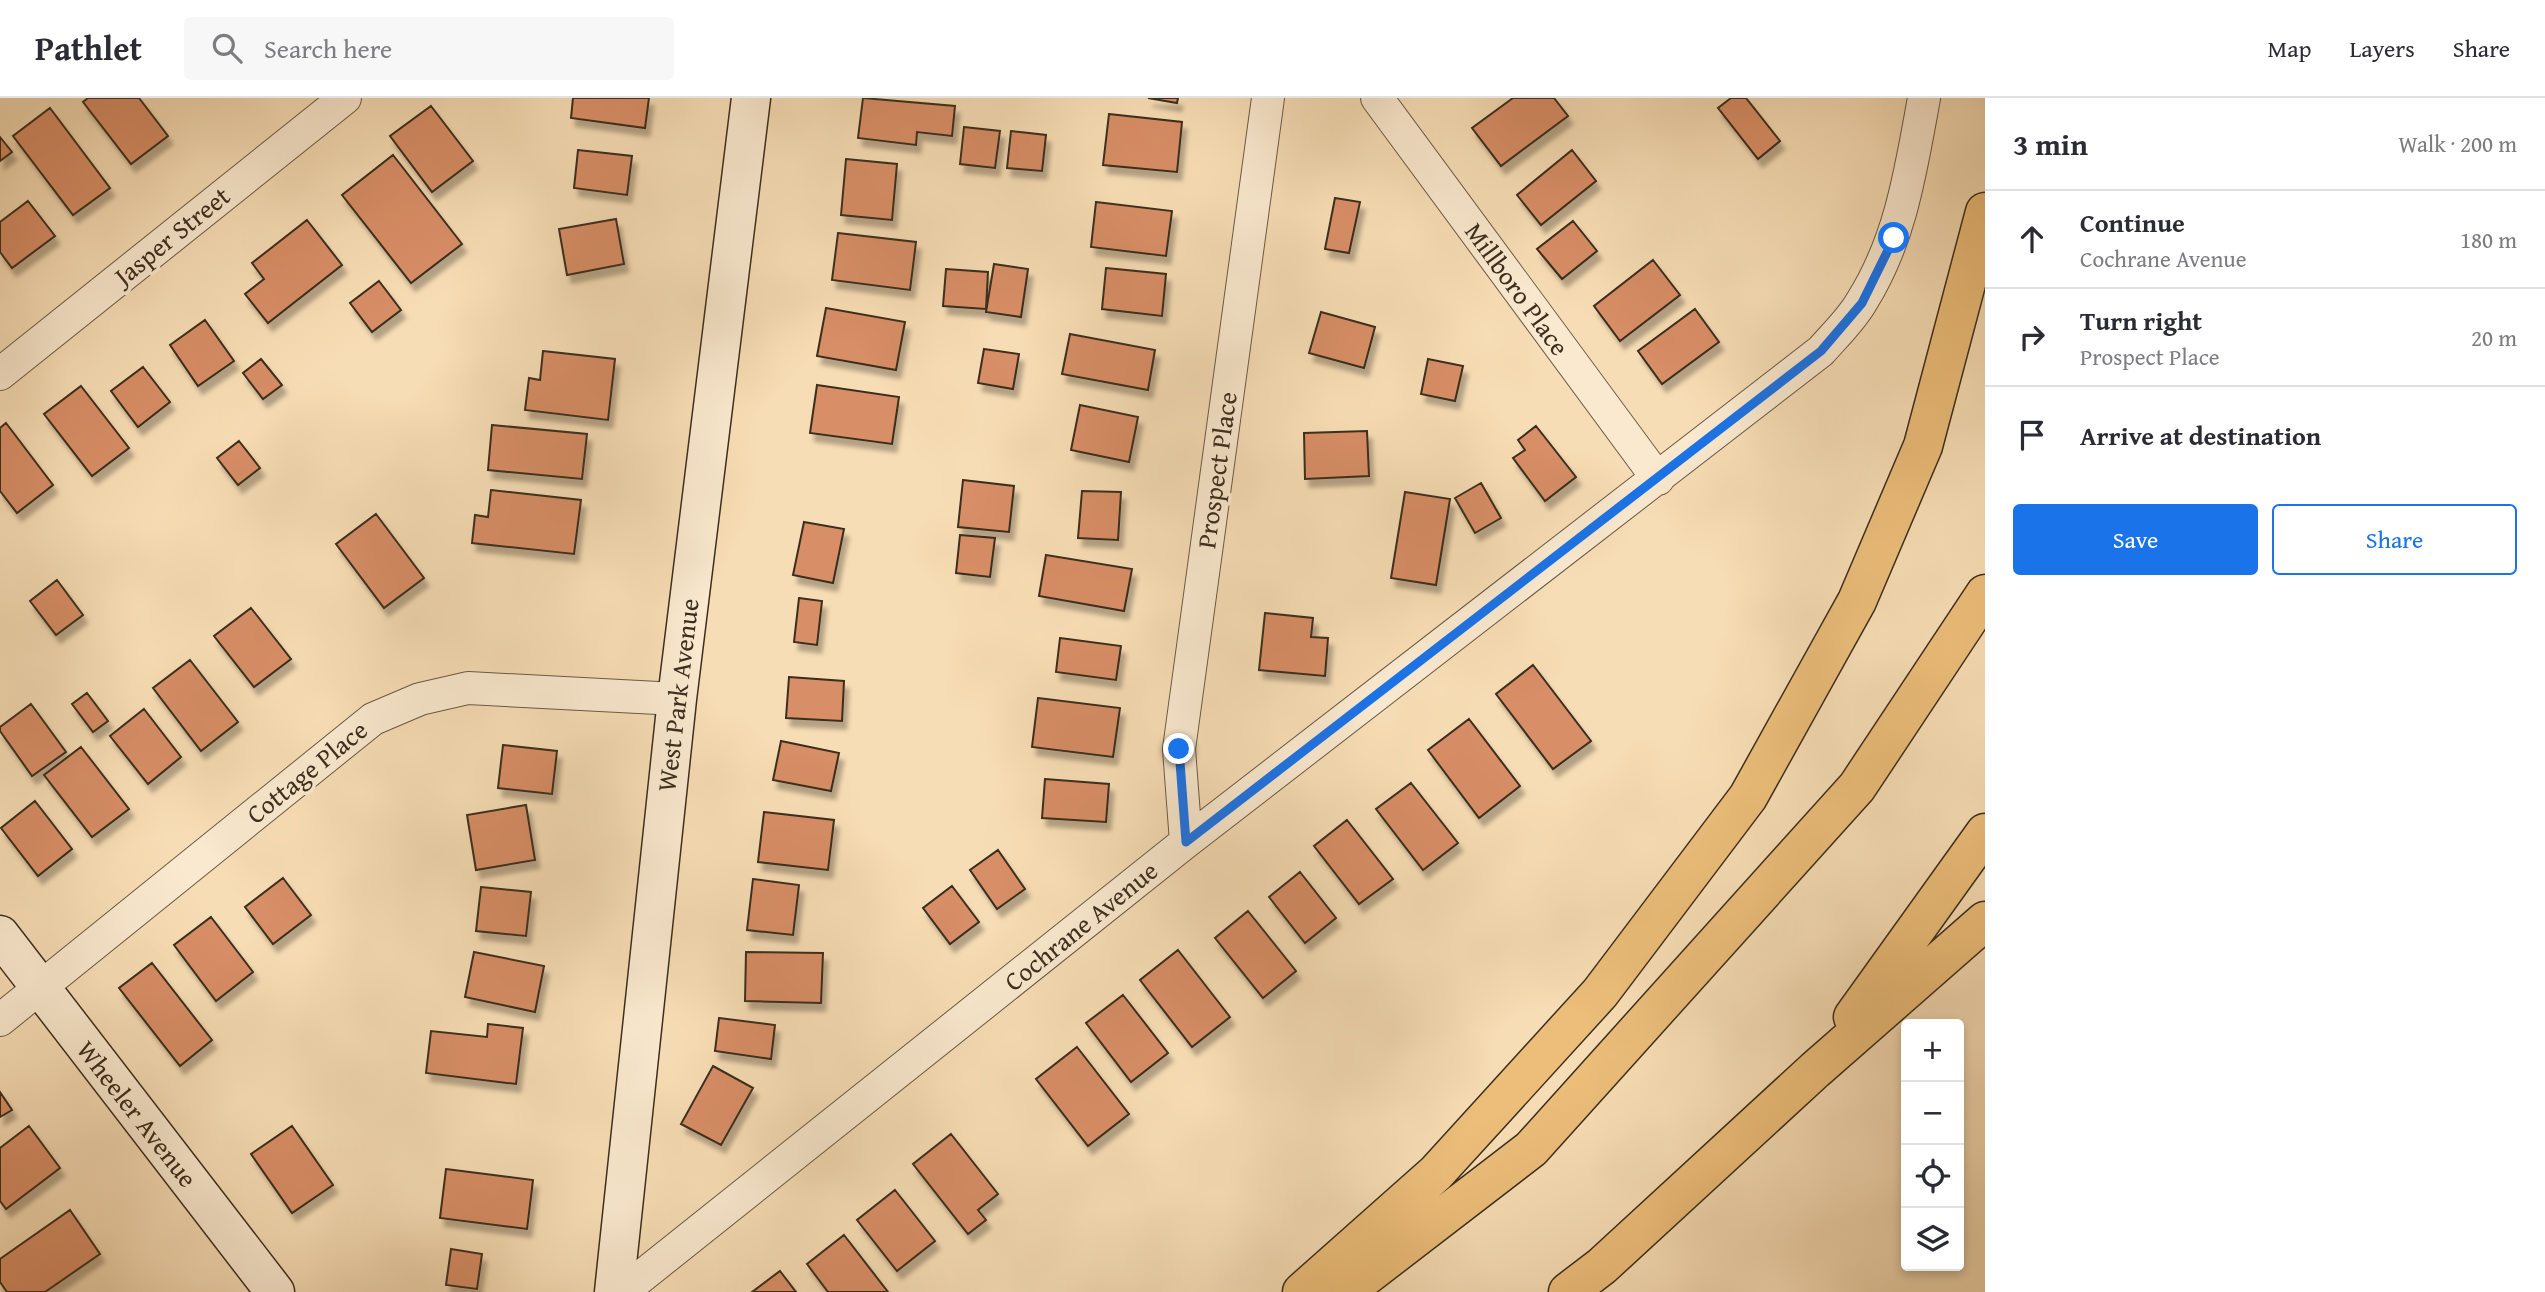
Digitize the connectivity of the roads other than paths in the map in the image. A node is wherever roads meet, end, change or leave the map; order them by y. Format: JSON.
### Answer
{"nodes":[{"id":1,"x":345,"y":98,"type":"edge"},
{"id":2,"x":751,"y":98,"type":"edge"},
{"id":3,"x":1268,"y":98,"type":"edge"},
{"id":4,"x":1377,"y":98,"type":"edge"},
{"id":5,"x":1924,"y":98,"type":"edge"},
{"id":6,"x":1985,"y":212,"type":"edge"},
{"id":7,"x":0,"y":374,"type":"edge"},
{"id":8,"x":1658,"y":479,"type":"junction"},
{"id":9,"x":1985,"y":594,"type":"edge"},
{"id":10,"x":677,"y":699,"type":"junction"},
{"id":11,"x":1985,"y":833,"type":"edge"},
{"id":12,"x":1186,"y":842,"type":"junction"},
{"id":13,"x":1985,"y":921,"type":"edge"},
{"id":14,"x":0,"y":935,"type":"edge"},
{"id":15,"x":41,"y":988,"type":"junction"},
{"id":16,"x":0,"y":1020,"type":"edge"},
{"id":17,"x":1815,"y":1069,"type":"junction"},
{"id":18,"x":275,"y":1292,"type":"edge"},
{"id":19,"x":614,"y":1292,"type":"edge"},
{"id":20,"x":622,"y":1292,"type":"edge"},
{"id":21,"x":1302,"y":1292,"type":"edge"},
{"id":22,"x":1345,"y":1292,"type":"edge"},
{"id":23,"x":1568,"y":1292,"type":"edge"}],
"edges":[{"from":1,"to":7,"type":"street","name":"Jasper Street"},
{"from":2,"to":10,"type":"street","name":"West Park Avenue"},
{"from":3,"to":12,"type":"street","name":"Prospect Place"},
{"from":4,"to":8,"type":"street","name":"Millboro Place"},
{"from":5,"to":8,"type":"street","name":"Cochrane Avenue"},
{"from":6,"to":21,"type":"highway"},
{"from":8,"to":12,"type":"street","name":"Cochrane Avenue"},
{"from":9,"to":22,"type":"highway"},
{"from":10,"to":15,"type":"street","name":"Cottage Place"},
{"from":10,"to":19,"type":"street","name":"West Park Avenue"},
{"from":11,"to":17,"type":"highway"},
{"from":12,"to":20,"type":"street","name":"Cochrane Avenue"},
{"from":13,"to":17,"type":"highway"},
{"from":14,"to":15,"type":"street","name":"Wheeler Avenue"},
{"from":15,"to":16,"type":"street","name":"Cottage Place"},
{"from":15,"to":18,"type":"street","name":"Wheeler Avenue"},
{"from":17,"to":23,"type":"highway"}]}
